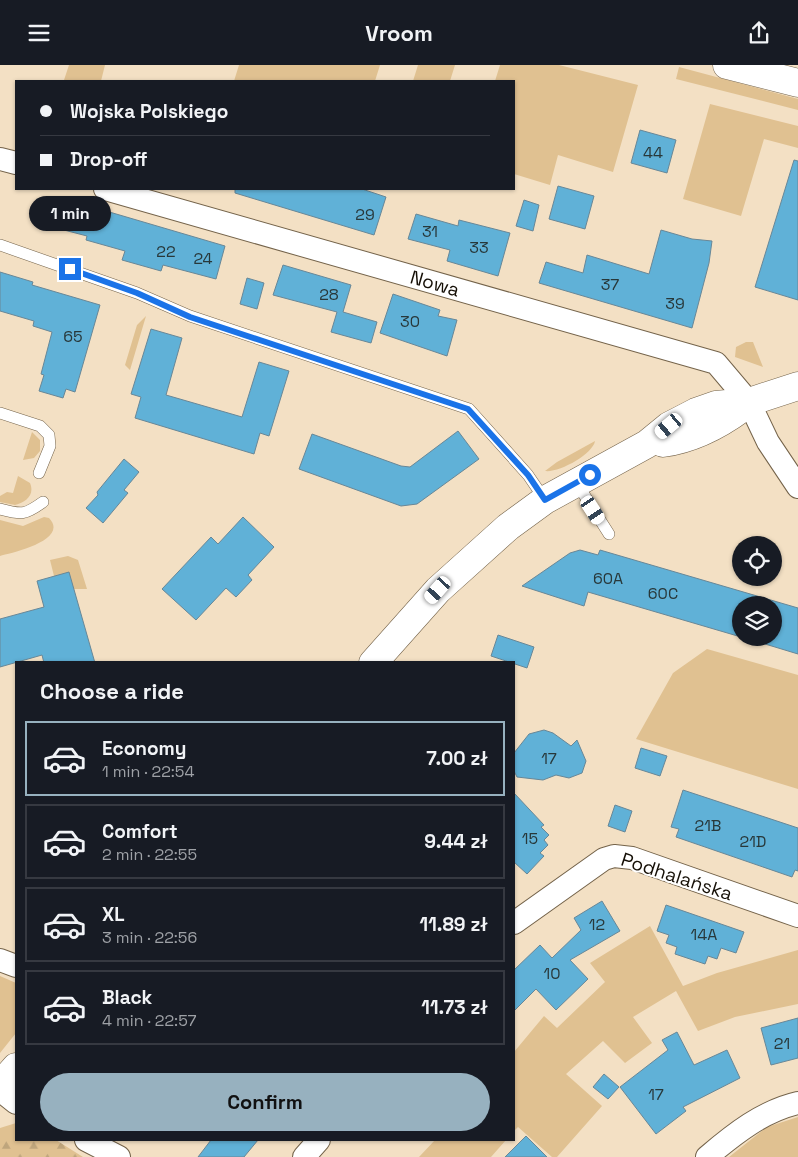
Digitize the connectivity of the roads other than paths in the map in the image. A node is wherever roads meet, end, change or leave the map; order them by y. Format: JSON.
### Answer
{"nodes":[{"id":1,"x":727,"y":65,"type":"edge"},
{"id":2,"x":798,"y":83,"type":"edge"},
{"id":3,"x":0,"y":159,"type":"edge"},
{"id":4,"x":15,"y":163,"type":"edge"},
{"id":5,"x":109,"y":190,"type":"edge"},
{"id":6,"x":0,"y":245,"type":"edge"},
{"id":7,"x":798,"y":386,"type":"edge"},
{"id":8,"x":749,"y":402,"type":"junction"},
{"id":9,"x":0,"y":413,"type":"edge"},
{"id":10,"x":39,"y":473,"type":"dead end"},
{"id":11,"x":576,"y":482,"type":"junction"},
{"id":12,"x":798,"y":487,"type":"edge"},
{"id":13,"x":545,"y":500,"type":"junction"},
{"id":14,"x":43,"y":501,"type":"dead end"},
{"id":15,"x":0,"y":509,"type":"edge"},
{"id":16,"x":609,"y":534,"type":"dead end"},
{"id":17,"x":375,"y":661,"type":"edge"},
{"id":18,"x":798,"y":916,"type":"edge"},
{"id":19,"x":515,"y":922,"type":"edge"},
{"id":20,"x":0,"y":960,"type":"edge"},
{"id":21,"x":15,"y":966,"type":"edge"},
{"id":22,"x":15,"y":1068,"type":"edge"},
{"id":23,"x":0,"y":1085,"type":"edge"},
{"id":24,"x":0,"y":1090,"type":"edge"},
{"id":25,"x":15,"y":1102,"type":"edge"},
{"id":26,"x":798,"y":1103,"type":"edge"},
{"id":27,"x":88,"y":1141,"type":"edge"},
{"id":28,"x":317,"y":1141,"type":"edge"},
{"id":29,"x":119,"y":1157,"type":"edge"},
{"id":30,"x":304,"y":1157,"type":"edge"},
{"id":31,"x":707,"y":1157,"type":"edge"}],
"edges":[{"from":1,"to":2,"type":"street"},
{"from":3,"to":4,"type":"street"},
{"from":5,"to":8,"type":"street","name":"Nowa"},
{"from":6,"to":13,"type":"lane"},
{"from":7,"to":8,"type":"street"},
{"from":8,"to":11,"type":"street"},
{"from":8,"to":12,"type":"street","name":"Nowa"},
{"from":9,"to":10,"type":"lane"},
{"from":11,"to":13,"type":"street"},
{"from":11,"to":16,"type":"lane"},
{"from":13,"to":17,"type":"street"},
{"from":14,"to":15,"type":"lane"},
{"from":18,"to":19,"type":"street","name":"Podhalańska"},
{"from":20,"to":21,"type":"street"},
{"from":22,"to":23,"type":"street"},
{"from":24,"to":25,"type":"street"},
{"from":26,"to":31,"type":"street"},
{"from":27,"to":29,"type":"street"},
{"from":28,"to":30,"type":"street"}]}
